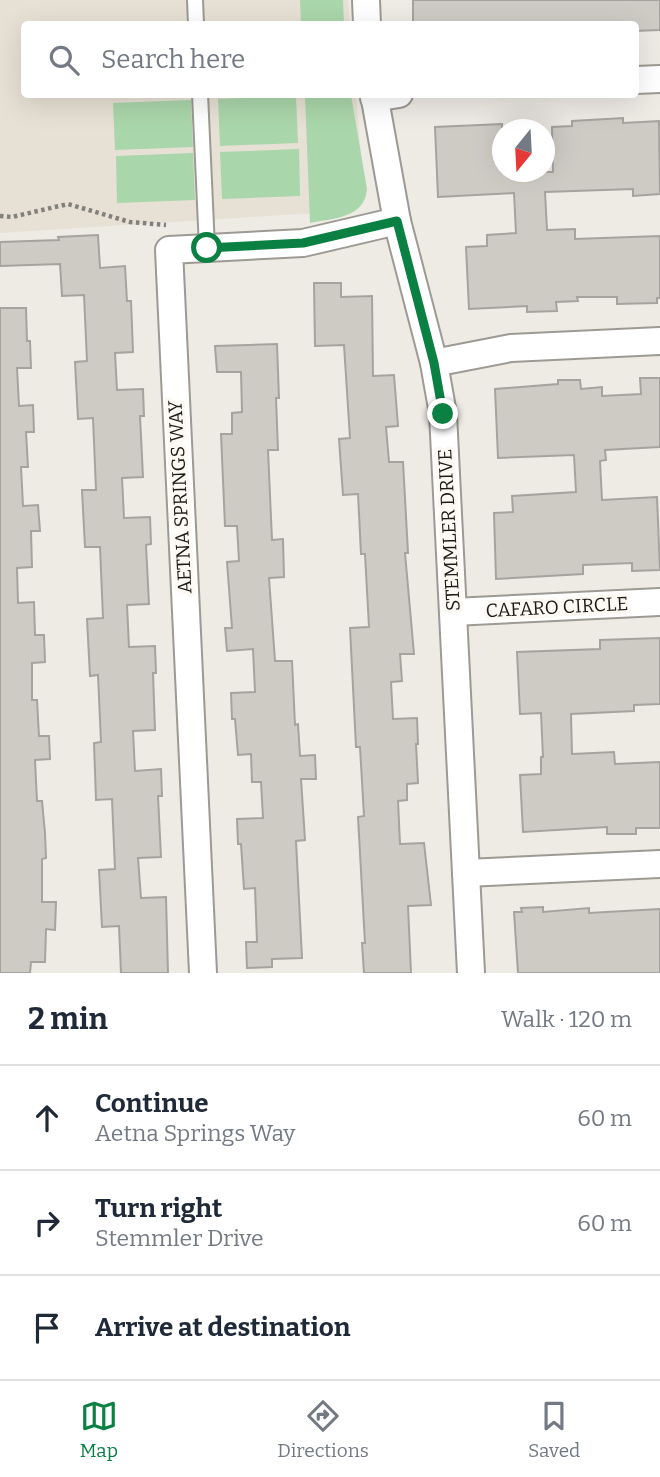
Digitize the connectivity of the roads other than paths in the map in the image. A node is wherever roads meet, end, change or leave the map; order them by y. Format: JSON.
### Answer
{"nodes":[{"id":1,"x":195,"y":0,"type":"edge"},
{"id":2,"x":366,"y":0,"type":"edge"},
{"id":3,"x":196,"y":21,"type":"edge"},
{"id":4,"x":367,"y":21,"type":"edge"},
{"id":5,"x":660,"y":79,"type":"edge"},
{"id":6,"x":639,"y":80,"type":"edge"},
{"id":7,"x":200,"y":98,"type":"edge"},
{"id":8,"x":382,"y":98,"type":"edge"},
{"id":9,"x":397,"y":221,"type":"junction"},
{"id":10,"x":207,"y":248,"type":"junction"},
{"id":11,"x":660,"y":341,"type":"edge"},
{"id":12,"x":434,"y":363,"type":"junction"},
{"id":13,"x":660,"y":602,"type":"edge"},
{"id":14,"x":453,"y":612,"type":"junction"},
{"id":15,"x":660,"y":864,"type":"edge"},
{"id":16,"x":466,"y":873,"type":"junction"},
{"id":17,"x":203,"y":973,"type":"edge"},
{"id":18,"x":471,"y":973,"type":"edge"}],
"edges":[{"from":1,"to":3,"type":"lane"},
{"from":2,"to":4,"type":"street"},
{"from":5,"to":6,"type":"street"},
{"from":7,"to":10,"type":"lane"},
{"from":8,"to":9,"type":"street","name":"STEMMLER DRIVE"},
{"from":9,"to":10,"type":"street","name":"AETNA SPRINGS WAY"},
{"from":9,"to":12,"type":"street","name":"STEMMLER DRIVE"},
{"from":10,"to":17,"type":"street","name":"AETNA SPRINGS WAY"},
{"from":11,"to":12,"type":"street"},
{"from":12,"to":14,"type":"street","name":"STEMMLER DRIVE"},
{"from":13,"to":14,"type":"street","name":"CAFARO CIRCLE"},
{"from":14,"to":16,"type":"street","name":"STEMMLER DRIVE"},
{"from":15,"to":16,"type":"street"},
{"from":16,"to":18,"type":"street","name":"STEMMLER DRIVE"}]}
